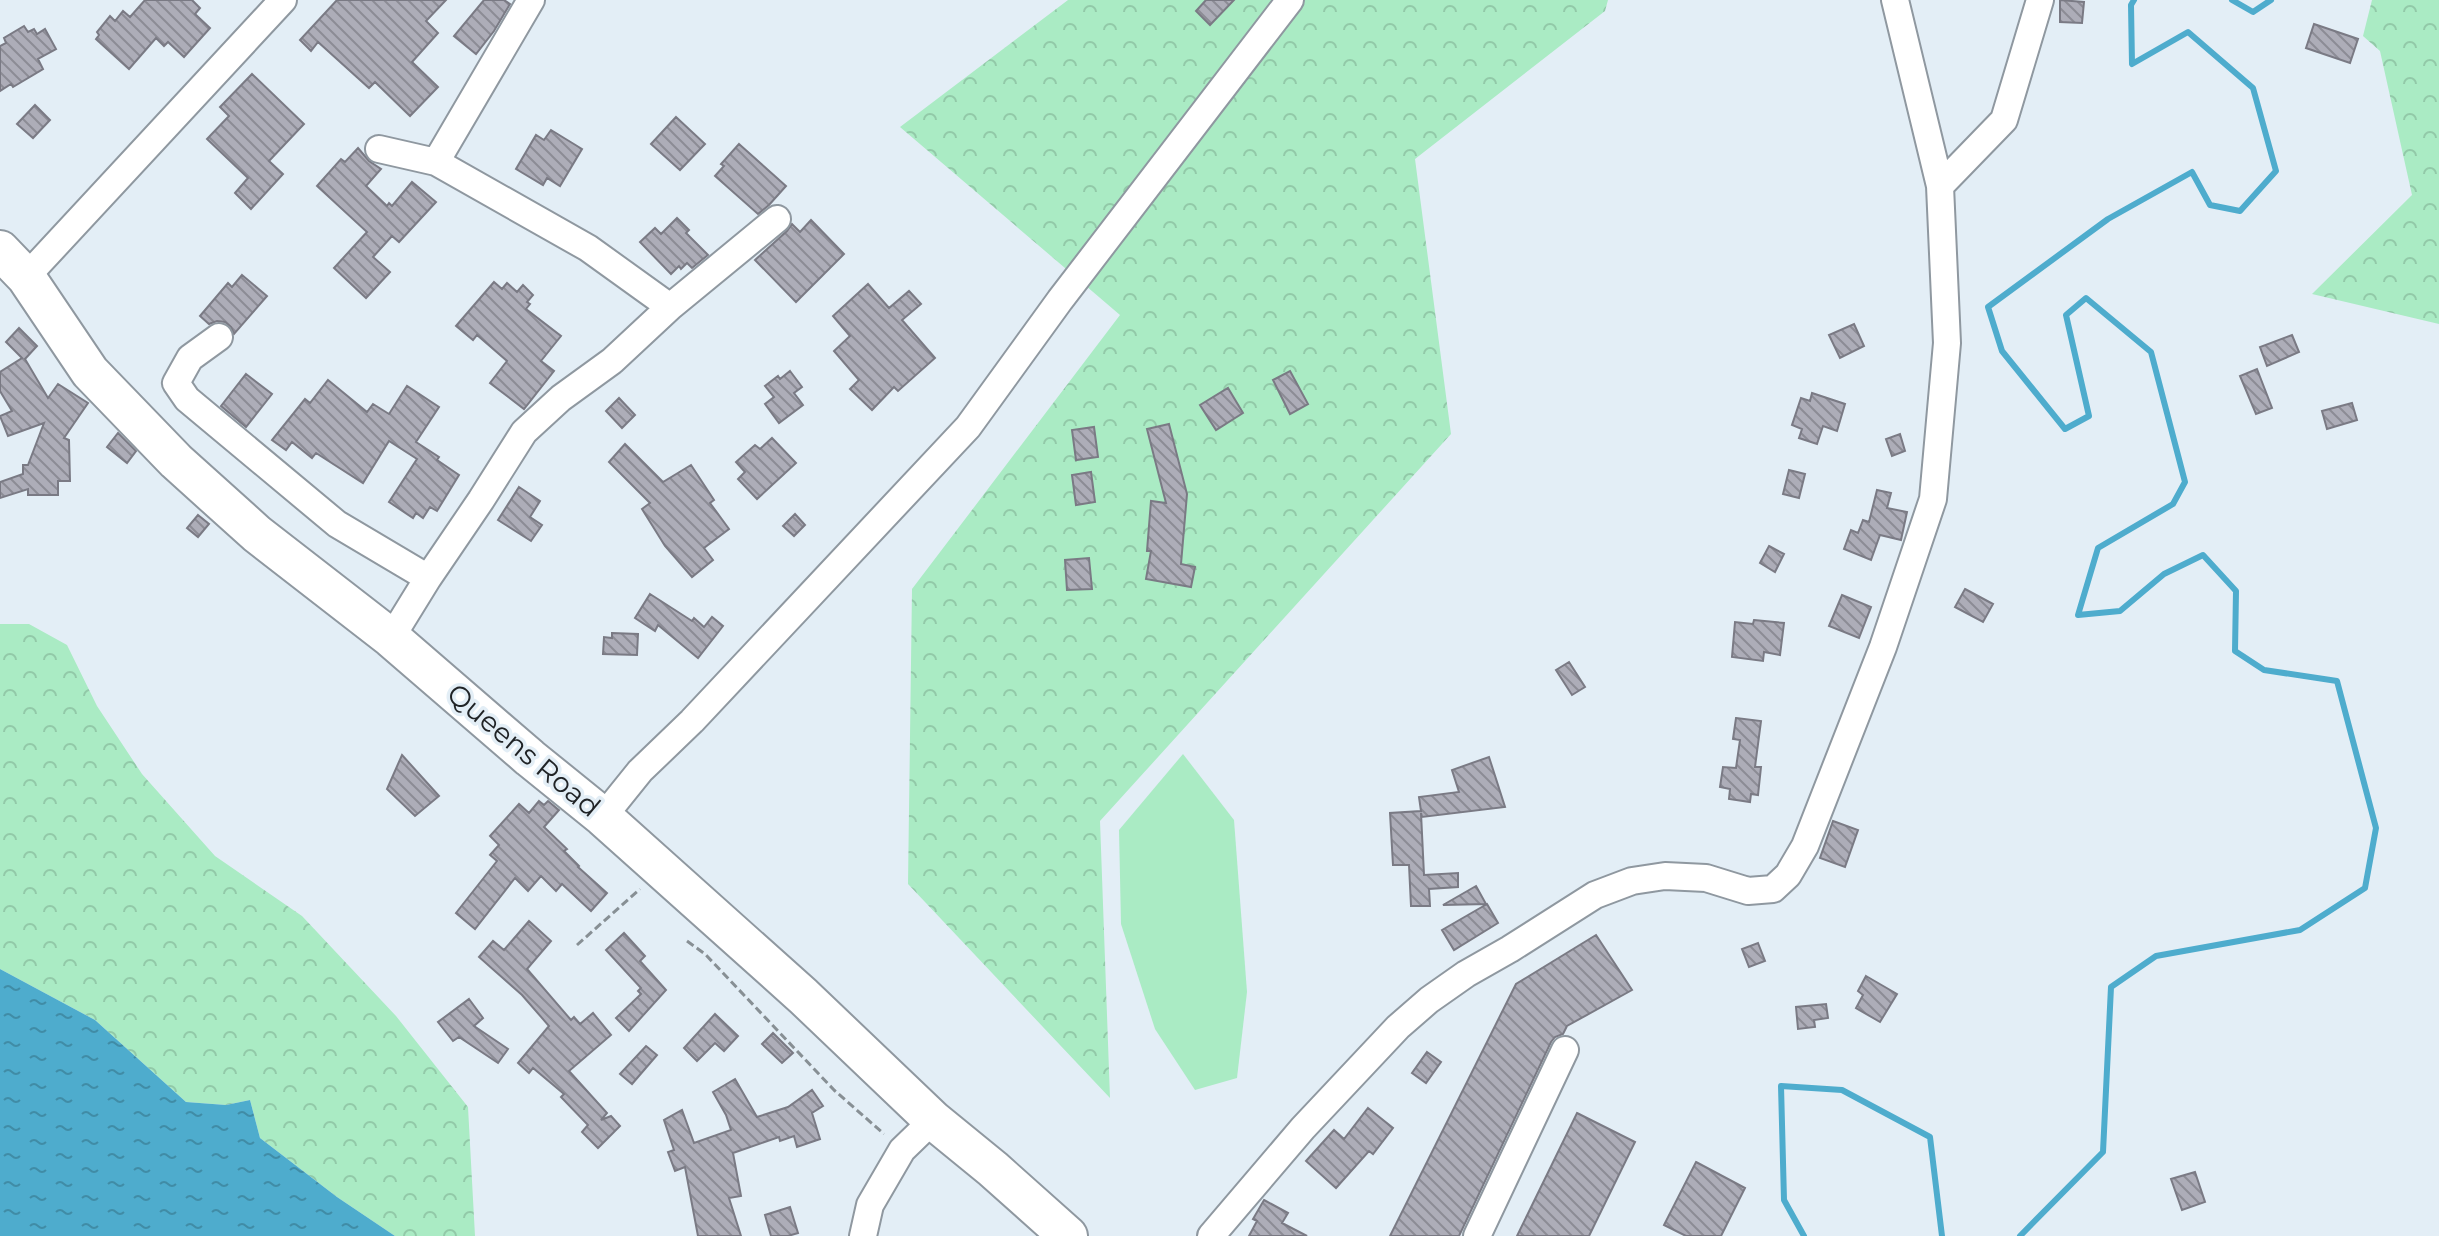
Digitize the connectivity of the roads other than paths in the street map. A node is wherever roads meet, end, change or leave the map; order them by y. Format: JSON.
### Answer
{"nodes":[{"id":1,"x":283,"y":0,"type":"edge"},
{"id":2,"x":531,"y":0,"type":"edge"},
{"id":3,"x":1290,"y":0,"type":"edge"},
{"id":4,"x":1895,"y":0,"type":"edge"},
{"id":5,"x":2040,"y":0,"type":"edge"},
{"id":6,"x":379,"y":149,"type":"dead end"},
{"id":7,"x":436,"y":162,"type":"junction"},
{"id":8,"x":1940,"y":186,"type":"junction"},
{"id":9,"x":777,"y":219,"type":"dead end"},
{"id":10,"x":0,"y":250,"type":"edge"},
{"id":11,"x":26,"y":277,"type":"junction"},
{"id":12,"x":670,"y":307,"type":"junction"},
{"id":13,"x":219,"y":337,"type":"dead end"},
{"id":14,"x":428,"y":578,"type":"junction"},
{"id":15,"x":391,"y":638,"type":"junction"},
{"id":16,"x":603,"y":817,"type":"junction"},
{"id":17,"x":1565,"y":1050,"type":"dead end"},
{"id":18,"x":933,"y":1120,"type":"junction"},
{"id":19,"x":863,"y":1236,"type":"edge"},
{"id":20,"x":1068,"y":1236,"type":"edge"},
{"id":21,"x":1211,"y":1236,"type":"edge"},
{"id":22,"x":1477,"y":1236,"type":"edge"}],
"edges":[{"from":1,"to":11,"type":"street"},
{"from":2,"to":7,"type":"street"},
{"from":3,"to":16,"type":"street"},
{"from":4,"to":8,"type":"street"},
{"from":5,"to":8,"type":"street"},
{"from":6,"to":7,"type":"street"},
{"from":7,"to":12,"type":"street"},
{"from":8,"to":21,"type":"street"},
{"from":9,"to":12,"type":"street"},
{"from":10,"to":11,"type":"highway","name":"Queens Road"},
{"from":11,"to":15,"type":"highway","name":"Queens Road"},
{"from":12,"to":14,"type":"street"},
{"from":13,"to":14,"type":"street"},
{"from":14,"to":15,"type":"street"},
{"from":15,"to":16,"type":"highway","name":"Queens Road"},
{"from":16,"to":18,"type":"highway","name":"Queens Road"},
{"from":17,"to":22,"type":"street"},
{"from":18,"to":19,"type":"street"},
{"from":18,"to":20,"type":"highway","name":"Queens Road"}]}
